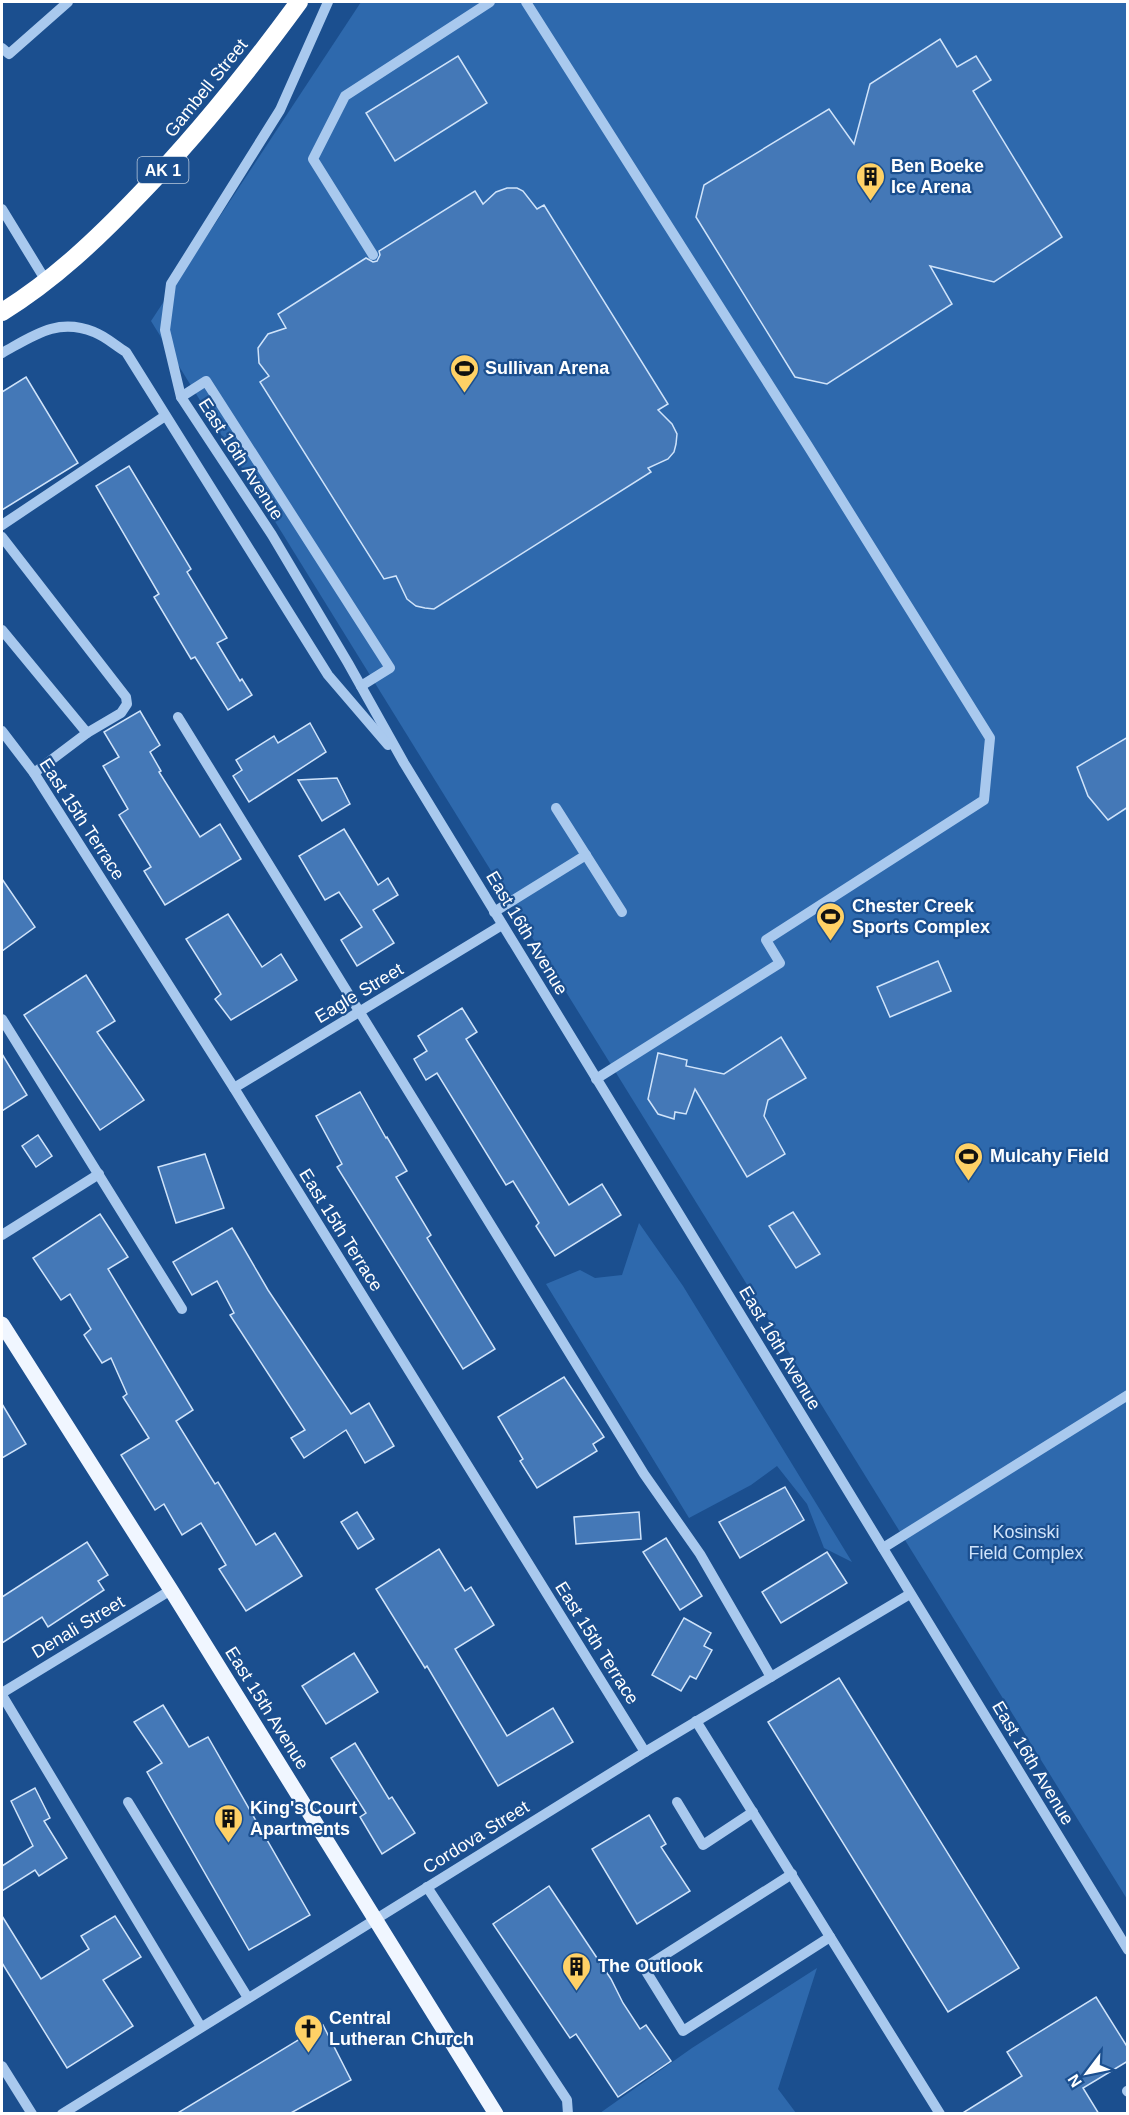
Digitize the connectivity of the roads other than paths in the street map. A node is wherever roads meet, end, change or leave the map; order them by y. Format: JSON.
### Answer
{"nodes":[{"id":1,"x":68,"y":2,"type":"edge"},
{"id":2,"x":299,"y":2,"type":"edge"},
{"id":3,"x":328,"y":2,"type":"edge"},
{"id":4,"x":490,"y":2,"type":"edge"},
{"id":5,"x":526,"y":2,"type":"edge"},
{"id":6,"x":2,"y":48,"type":"edge"},
{"id":7,"x":2,"y":209,"type":"edge"},
{"id":8,"x":373,"y":255,"type":"dead end"},
{"id":9,"x":46,"y":281,"type":"junction"},
{"id":10,"x":2,"y":312,"type":"edge"},
{"id":11,"x":2,"y":353,"type":"edge"},
{"id":12,"x":181,"y":397,"type":"junction"},
{"id":13,"x":165,"y":416,"type":"junction"},
{"id":14,"x":2,"y":525,"type":"edge"},
{"id":15,"x":2,"y":537,"type":"edge"},
{"id":16,"x":2,"y":630,"type":"edge"},
{"id":17,"x":361,"y":686,"type":"junction"},
{"id":18,"x":178,"y":717,"type":"dead end"},
{"id":19,"x":2,"y":731,"type":"edge"},
{"id":20,"x":87,"y":733,"type":"junction"},
{"id":21,"x":404,"y":763,"type":"junction"},
{"id":22,"x":34,"y":773,"type":"junction"},
{"id":23,"x":556,"y":808,"type":"dead end"},
{"id":24,"x":586,"y":855,"type":"junction"},
{"id":25,"x":494,"y":912,"type":"junction"},
{"id":26,"x":622,"y":912,"type":"dead end"},
{"id":27,"x":502,"y":925,"type":"junction"},
{"id":28,"x":359,"y":1012,"type":"junction"},
{"id":29,"x":2,"y":1019,"type":"edge"},
{"id":30,"x":596,"y":1079,"type":"junction"},
{"id":31,"x":234,"y":1088,"type":"junction"},
{"id":32,"x":99,"y":1174,"type":"junction"},
{"id":33,"x":2,"y":1235,"type":"edge"},
{"id":34,"x":182,"y":1309,"type":"dead end"},
{"id":35,"x":2,"y":1324,"type":"edge"},
{"id":36,"x":1128,"y":1395,"type":"edge"},
{"id":37,"x":883,"y":1548,"type":"junction"},
{"id":38,"x":171,"y":1590,"type":"junction"},
{"id":39,"x":910,"y":1594,"type":"junction"},
{"id":40,"x":771,"y":1677,"type":"junction"},
{"id":41,"x":2,"y":1694,"type":"edge"},
{"id":42,"x":696,"y":1721,"type":"junction"},
{"id":43,"x":645,"y":1752,"type":"junction"},
{"id":44,"x":128,"y":1802,"type":"dead end"},
{"id":45,"x":677,"y":1802,"type":"dead end"},
{"id":46,"x":753,"y":1812,"type":"junction"},
{"id":47,"x":792,"y":1874,"type":"junction"},
{"id":48,"x":427,"y":1887,"type":"junction"},
{"id":49,"x":375,"y":1919,"type":"junction"},
{"id":50,"x":830,"y":1937,"type":"junction"},
{"id":51,"x":1128,"y":1950,"type":"edge"},
{"id":52,"x":248,"y":1998,"type":"junction"},
{"id":53,"x":201,"y":2027,"type":"junction"},
{"id":54,"x":2,"y":2066,"type":"edge"},
{"id":55,"x":32,"y":2114,"type":"edge"},
{"id":56,"x":62,"y":2114,"type":"edge"},
{"id":57,"x":496,"y":2114,"type":"edge"},
{"id":58,"x":568,"y":2114,"type":"edge"},
{"id":59,"x":940,"y":2114,"type":"edge"}],
"edges":[{"from":1,"to":6,"type":"street"},
{"from":2,"to":9,"type":"highway","name":"Gambell Street","number":"AK 1"},
{"from":3,"to":12,"type":"street","name":"East 16th Avenue"},
{"from":4,"to":8,"type":"street"},
{"from":5,"to":30,"type":"street"},
{"from":7,"to":9,"type":"street"},
{"from":9,"to":10,"type":"highway","name":"Gambell Street","number":"AK 1"},
{"from":11,"to":13,"type":"street","name":"East 16th Avenue"},
{"from":12,"to":17,"type":"street","name":"East 16th Avenue"},
{"from":12,"to":17,"type":"street"},
{"from":13,"to":14,"type":"street"},
{"from":13,"to":21,"type":"street","name":"East 16th Avenue"},
{"from":15,"to":20,"type":"street"},
{"from":16,"to":20,"type":"street"},
{"from":17,"to":21,"type":"street","name":"East 16th Avenue"},
{"from":18,"to":28,"type":"street"},
{"from":19,"to":22,"type":"street","name":"East 15th Terrace"},
{"from":20,"to":22,"type":"street"},
{"from":21,"to":25,"type":"street","name":"East 16th Avenue"},
{"from":22,"to":31,"type":"street","name":"East 15th Terrace"},
{"from":23,"to":24,"type":"street"},
{"from":24,"to":25,"type":"street"},
{"from":24,"to":26,"type":"street"},
{"from":25,"to":27,"type":"street","name":"East 16th Avenue"},
{"from":27,"to":28,"type":"street","name":"Eagle Street"},
{"from":27,"to":30,"type":"street","name":"East 16th Avenue"},
{"from":28,"to":31,"type":"street","name":"Eagle Street"},
{"from":28,"to":40,"type":"street"},
{"from":29,"to":32,"type":"street"},
{"from":30,"to":37,"type":"street","name":"East 16th Avenue"},
{"from":31,"to":43,"type":"street","name":"East 15th Terrace"},
{"from":32,"to":33,"type":"street"},
{"from":32,"to":34,"type":"street"},
{"from":35,"to":38,"type":"main road","name":"East 15th Avenue"},
{"from":36,"to":37,"type":"street"},
{"from":37,"to":39,"type":"street","name":"East 16th Avenue"},
{"from":38,"to":41,"type":"street","name":"Denali Street"},
{"from":38,"to":49,"type":"main road","name":"East 15th Avenue"},
{"from":39,"to":40,"type":"street","name":"Cordova Street"},
{"from":39,"to":51,"type":"street","name":"East 16th Avenue"},
{"from":40,"to":42,"type":"street","name":"Cordova Street"},
{"from":41,"to":53,"type":"street"},
{"from":42,"to":43,"type":"street","name":"Cordova Street"},
{"from":42,"to":46,"type":"street"},
{"from":43,"to":48,"type":"street","name":"Cordova Street"},
{"from":44,"to":52,"type":"street"},
{"from":45,"to":46,"type":"street"},
{"from":46,"to":47,"type":"street"},
{"from":47,"to":50,"type":"street"},
{"from":47,"to":50,"type":"street"},
{"from":48,"to":49,"type":"street","name":"Cordova Street"},
{"from":48,"to":58,"type":"street"},
{"from":49,"to":52,"type":"street","name":"Cordova Street"},
{"from":49,"to":57,"type":"main road","name":"East 15th Avenue"},
{"from":50,"to":59,"type":"street"},
{"from":52,"to":53,"type":"street","name":"Cordova Street"},
{"from":53,"to":56,"type":"street","name":"Cordova Street"},
{"from":54,"to":55,"type":"street"}]}
